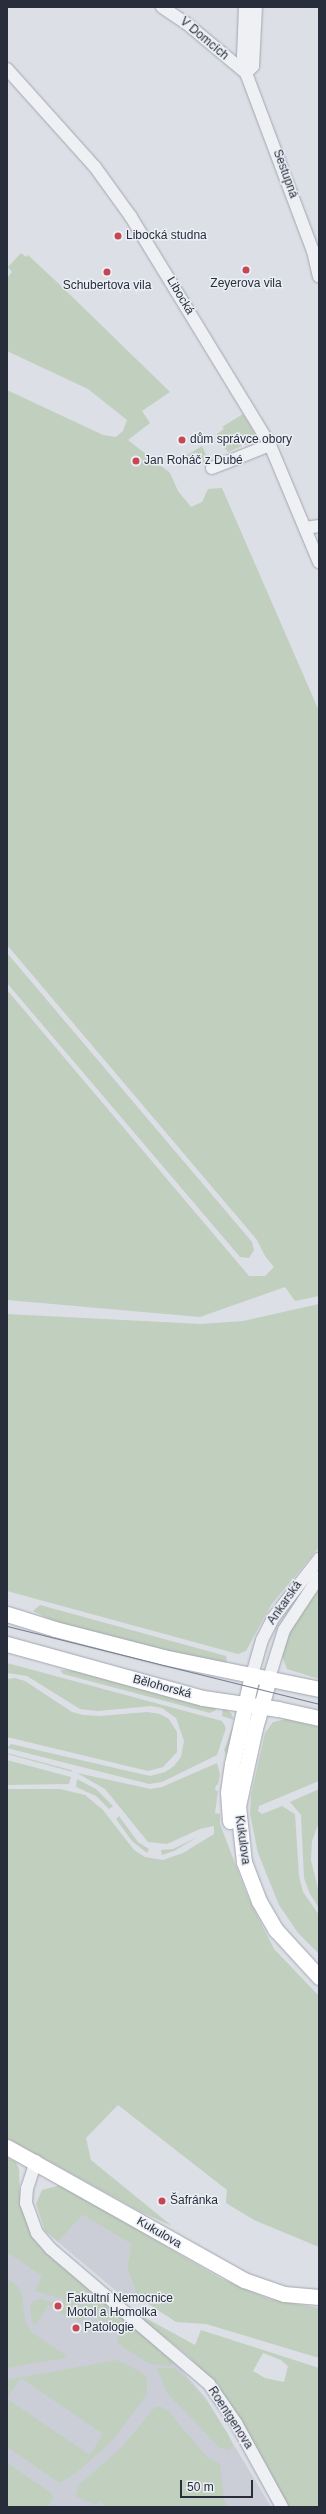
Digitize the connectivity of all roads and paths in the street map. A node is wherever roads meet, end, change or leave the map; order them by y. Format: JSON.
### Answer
{"nodes":[{"id":1,"x":162,"y":7,"type":"edge"},
{"id":2,"x":245,"y":7,"type":"edge"},
{"id":3,"x":256,"y":7,"type":"edge"},
{"id":4,"x":7,"y":69,"type":"edge"},
{"id":5,"x":246,"y":73,"type":"junction"},
{"id":6,"x":319,"y":276,"type":"edge"},
{"id":7,"x":270,"y":445,"type":"junction"},
{"id":8,"x":212,"y":468,"type":"dead end"},
{"id":9,"x":319,"y":526,"type":"edge"},
{"id":10,"x":305,"y":528,"type":"junction"},
{"id":11,"x":316,"y":546,"type":"edge"},
{"id":12,"x":319,"y":562,"type":"edge"},
{"id":13,"x":319,"y":1559,"type":"edge"},
{"id":14,"x":319,"y":1577,"type":"edge"},
{"id":15,"x":7,"y":1614,"type":"edge"},
{"id":16,"x":7,"y":1644,"type":"edge"},
{"id":17,"x":252,"y":1675,"type":"junction"},
{"id":18,"x":269,"y":1678,"type":"junction"},
{"id":19,"x":319,"y":1689,"type":"edge"},
{"id":20,"x":245,"y":1704,"type":"junction"},
{"id":21,"x":260,"y":1706,"type":"junction"},
{"id":22,"x":319,"y":1718,"type":"edge"},
{"id":23,"x":244,"y":1862,"type":"junction"},
{"id":24,"x":319,"y":1977,"type":"edge"},
{"id":25,"x":7,"y":2146,"type":"edge"},
{"id":26,"x":36,"y":2162,"type":"junction"},
{"id":27,"x":319,"y":2297,"type":"edge"},
{"id":28,"x":282,"y":2507,"type":"edge"}],
"edges":[{"from":1,"to":5,"type":"street","name":"V Domcích"},
{"from":2,"to":5,"type":"street","name":"Sestupná"},
{"from":3,"to":5,"type":"street"},
{"from":4,"to":7,"type":"street","name":"Libocká"},
{"from":5,"to":6,"type":"street","name":"Sestupná"},
{"from":7,"to":8,"type":"street"},
{"from":7,"to":10,"type":"street","name":"Libocká"},
{"from":9,"to":10,"type":"street"},
{"from":10,"to":11,"type":"street","name":"Libocká"},
{"from":11,"to":12,"type":"street","name":"Libocká"},
{"from":13,"to":17,"type":"street","name":"Ankarská"},
{"from":14,"to":18,"type":"street","name":"Ankarská"},
{"from":15,"to":17,"type":"main road"},
{"from":16,"to":20,"type":"main road","name":"Bělohorská"},
{"from":17,"to":18,"type":"main road"},
{"from":17,"to":20,"type":"main road"},
{"from":18,"to":19,"type":"main road"},
{"from":18,"to":21,"type":"main road","name":"Kukulova"},
{"from":20,"to":21,"type":"main road","name":"Bělohorská"},
{"from":20,"to":23,"type":"main road"},
{"from":21,"to":22,"type":"main road","name":"Bělohorská"},
{"from":21,"to":23,"type":"main road","name":"Kukulova"},
{"from":23,"to":24,"type":"main road","name":"Kukulova"},
{"from":25,"to":26,"type":"main road","name":"Kukulova"},
{"from":26,"to":27,"type":"main road","name":"Kukulova"},
{"from":26,"to":28,"type":"street","name":"Roentgenova"}]}
